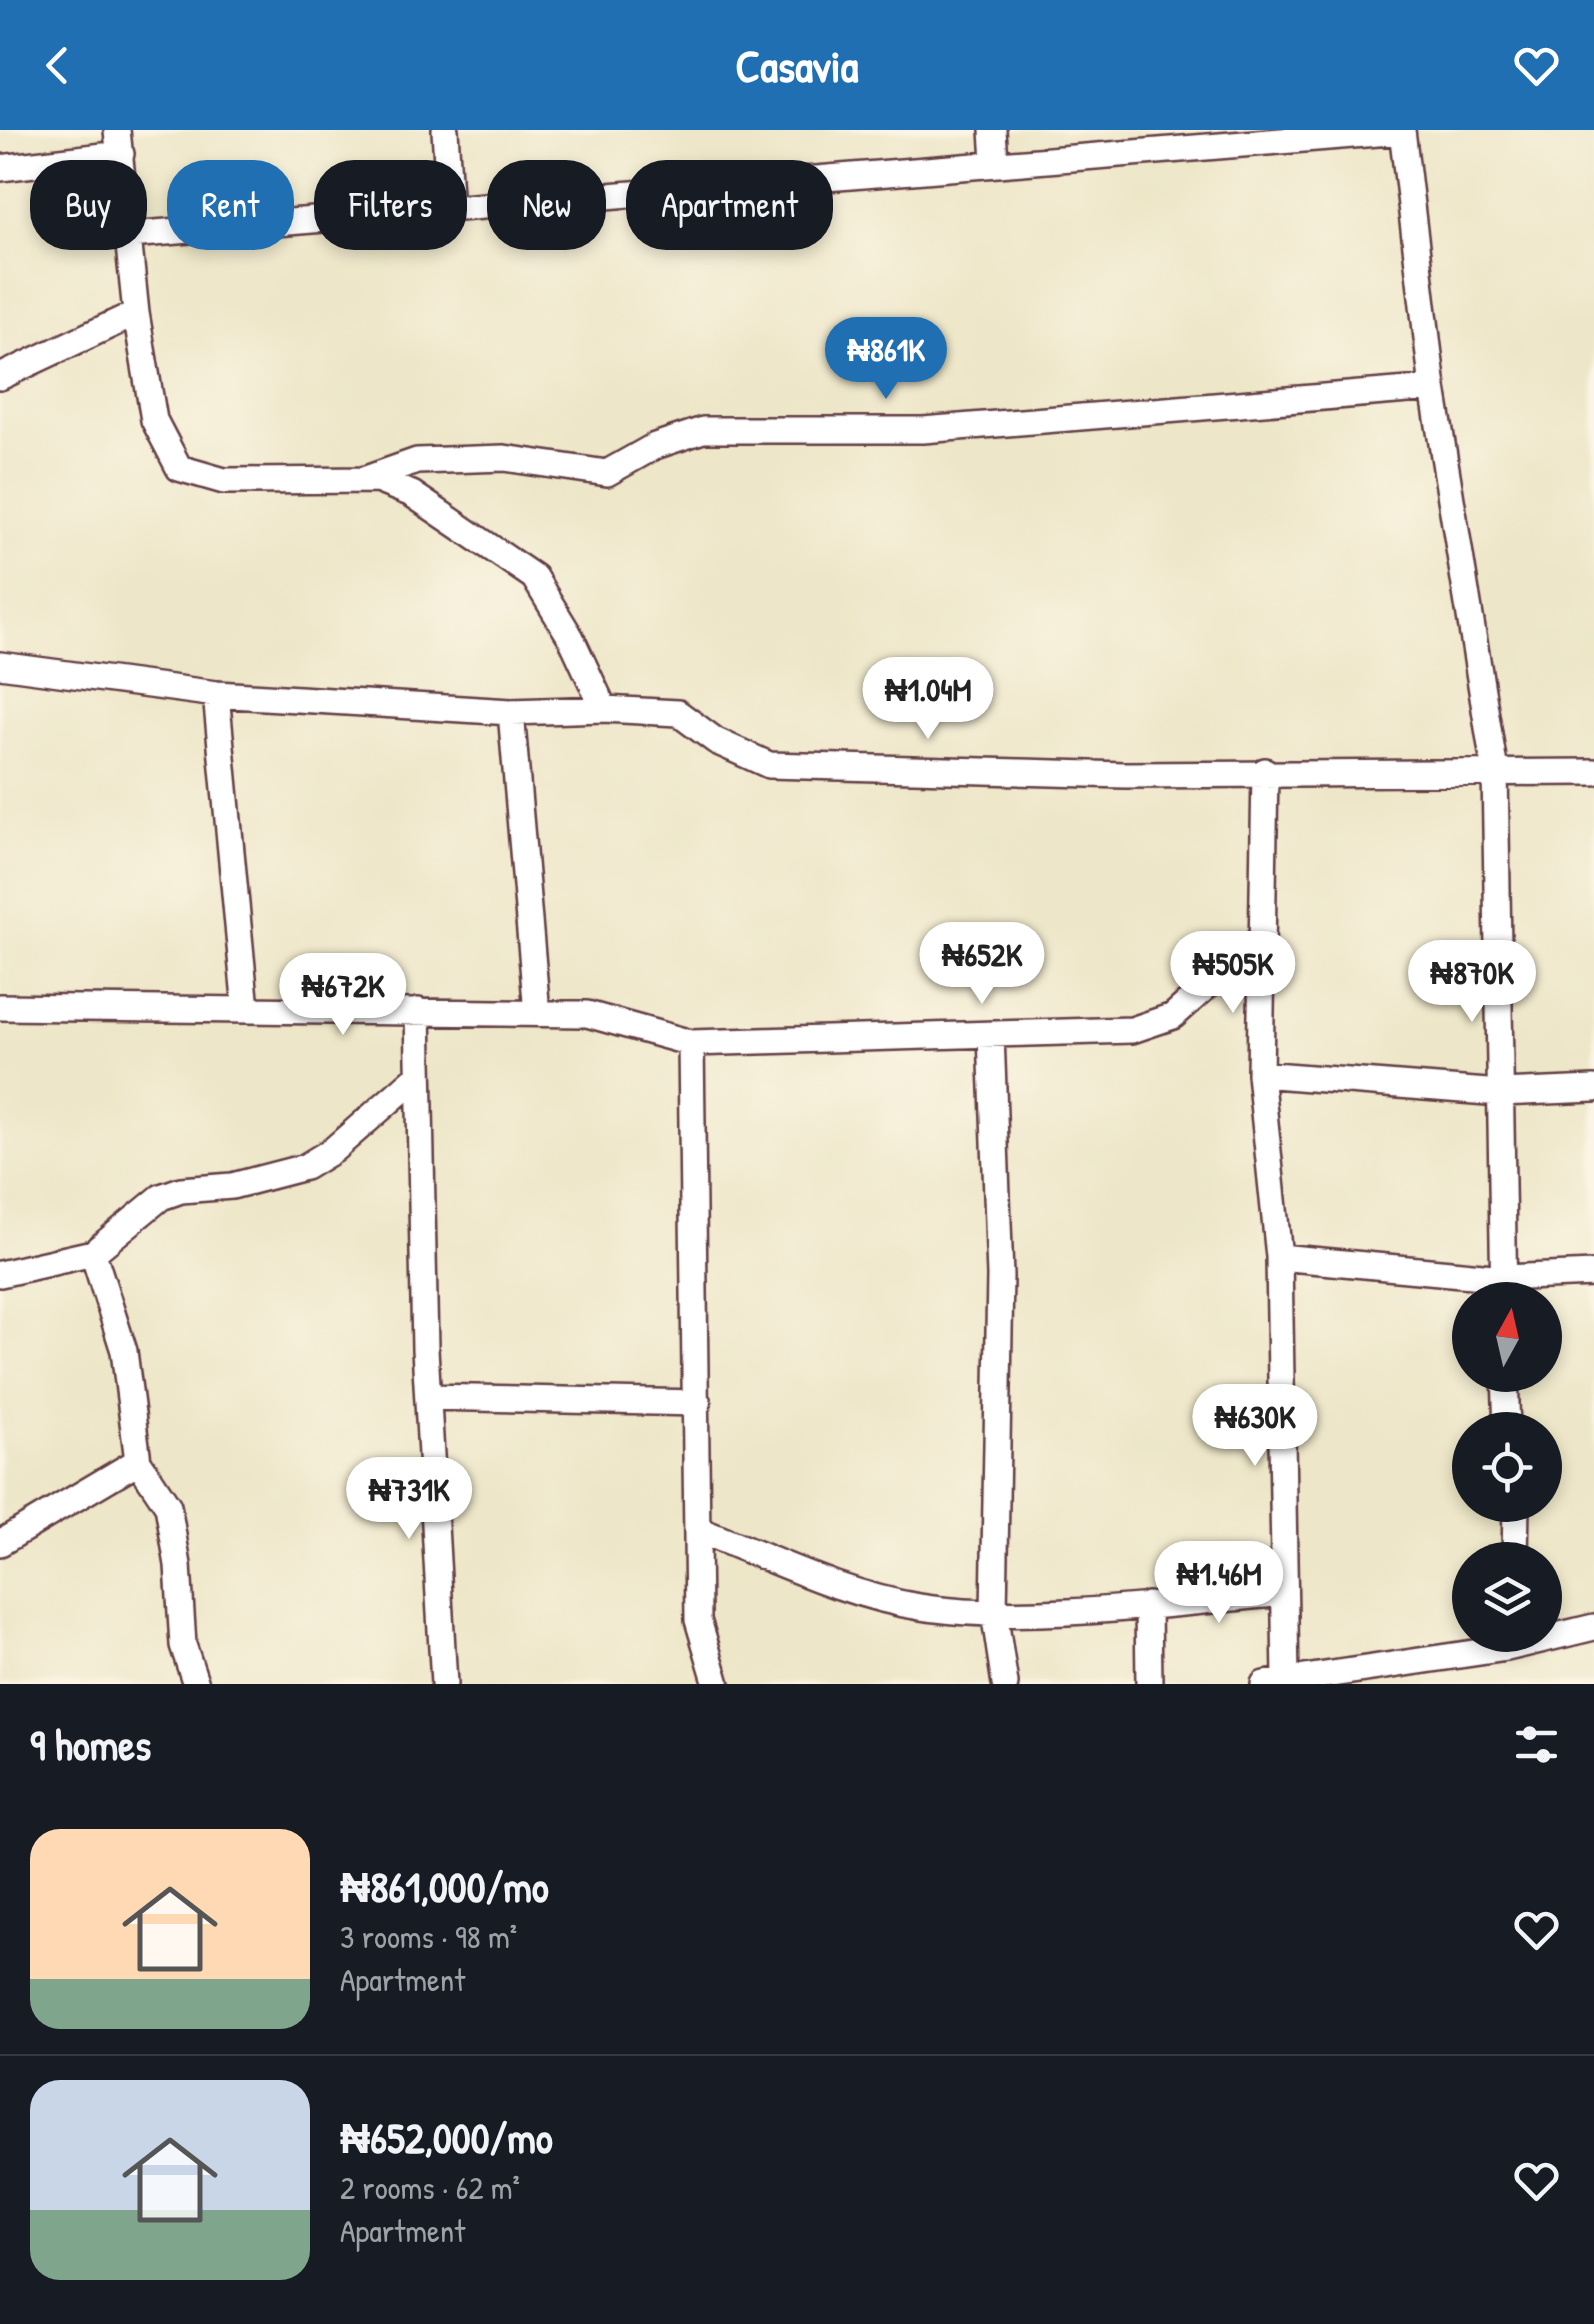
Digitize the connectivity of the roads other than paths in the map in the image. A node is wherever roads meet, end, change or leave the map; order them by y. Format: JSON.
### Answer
{"nodes":[{"id":1,"x":445,"y":130,"type":"edge"},
{"id":2,"x":993,"y":130,"type":"edge"},
{"id":3,"x":1402,"y":131,"type":"edge"},
{"id":4,"x":119,"y":142,"type":"edge"},
{"id":5,"x":447,"y":160,"type":"edge"},
{"id":6,"x":995,"y":161,"type":"junction"},
{"id":7,"x":0,"y":168,"type":"edge"},
{"id":8,"x":467,"y":210,"type":"edge"},
{"id":9,"x":314,"y":222,"type":"edge"},
{"id":10,"x":147,"y":234,"type":"edge"},
{"id":11,"x":131,"y":250,"type":"edge"},
{"id":12,"x":136,"y":313,"type":"junction"},
{"id":13,"x":0,"y":376,"type":"edge"},
{"id":14,"x":1433,"y":388,"type":"junction"},
{"id":15,"x":363,"y":480,"type":"junction"},
{"id":16,"x":0,"y":665,"type":"edge"},
{"id":17,"x":216,"y":694,"type":"junction"},
{"id":18,"x":604,"y":709,"type":"junction"},
{"id":19,"x":511,"y":712,"type":"junction"},
{"id":20,"x":1265,"y":771,"type":"junction"},
{"id":21,"x":1495,"y":771,"type":"junction"},
{"id":22,"x":1594,"y":772,"type":"edge"},
{"id":23,"x":1262,"y":937,"type":"junction"},
{"id":24,"x":0,"y":1007,"type":"edge"},
{"id":25,"x":246,"y":1009,"type":"junction"},
{"id":26,"x":418,"y":1011,"type":"junction"},
{"id":27,"x":537,"y":1013,"type":"junction"},
{"id":28,"x":990,"y":1034,"type":"junction"},
{"id":29,"x":691,"y":1043,"type":"junction"},
{"id":30,"x":1260,"y":1074,"type":"junction"},
{"id":31,"x":420,"y":1075,"type":"junction"},
{"id":32,"x":1594,"y":1089,"type":"edge"},
{"id":33,"x":1500,"y":1093,"type":"junction"},
{"id":34,"x":93,"y":1253,"type":"junction"},
{"id":35,"x":1278,"y":1257,"type":"junction"},
{"id":36,"x":0,"y":1274,"type":"edge"},
{"id":37,"x":1594,"y":1274,"type":"edge"},
{"id":38,"x":1455,"y":1282,"type":"edge"},
{"id":39,"x":1504,"y":1282,"type":"edge"},
{"id":40,"x":1546,"y":1282,"type":"edge"},
{"id":41,"x":428,"y":1397,"type":"junction"},
{"id":42,"x":698,"y":1403,"type":"junction"},
{"id":43,"x":138,"y":1460,"type":"junction"},
{"id":44,"x":698,"y":1530,"type":"junction"},
{"id":45,"x":0,"y":1544,"type":"edge"},
{"id":46,"x":1284,"y":1593,"type":"junction"},
{"id":47,"x":1148,"y":1605,"type":"junction"},
{"id":48,"x":994,"y":1612,"type":"junction"},
{"id":49,"x":1594,"y":1626,"type":"edge"},
{"id":50,"x":1562,"y":1632,"type":"edge"},
{"id":51,"x":1452,"y":1651,"type":"edge"},
{"id":52,"x":1275,"y":1682,"type":"edge"},
{"id":53,"x":196,"y":1684,"type":"edge"},
{"id":54,"x":444,"y":1684,"type":"edge"},
{"id":55,"x":718,"y":1684,"type":"edge"},
{"id":56,"x":1005,"y":1684,"type":"edge"},
{"id":57,"x":1149,"y":1684,"type":"edge"}],
"edges":[{"from":1,"to":5,"type":"street"},
{"from":2,"to":6,"type":"street"},
{"from":3,"to":6,"type":"street"},
{"from":3,"to":14,"type":"street"},
{"from":4,"to":7,"type":"street"},
{"from":6,"to":8,"type":"street"},
{"from":9,"to":10,"type":"street"},
{"from":11,"to":12,"type":"street"},
{"from":12,"to":13,"type":"street"},
{"from":12,"to":15,"type":"street"},
{"from":14,"to":15,"type":"street"},
{"from":14,"to":21,"type":"street"},
{"from":15,"to":18,"type":"street"},
{"from":16,"to":17,"type":"street"},
{"from":17,"to":19,"type":"street"},
{"from":17,"to":25,"type":"street"},
{"from":18,"to":19,"type":"street"},
{"from":18,"to":20,"type":"street"},
{"from":19,"to":27,"type":"street"},
{"from":20,"to":21,"type":"street"},
{"from":20,"to":23,"type":"street"},
{"from":21,"to":22,"type":"street"},
{"from":21,"to":33,"type":"street"},
{"from":23,"to":28,"type":"street"},
{"from":23,"to":30,"type":"street"},
{"from":24,"to":25,"type":"street"},
{"from":25,"to":26,"type":"street"},
{"from":26,"to":27,"type":"street"},
{"from":26,"to":31,"type":"street"},
{"from":27,"to":29,"type":"street"},
{"from":28,"to":29,"type":"street"},
{"from":28,"to":48,"type":"street"},
{"from":29,"to":42,"type":"street"},
{"from":30,"to":33,"type":"street"},
{"from":30,"to":35,"type":"street"},
{"from":31,"to":34,"type":"street"},
{"from":31,"to":41,"type":"street"},
{"from":32,"to":33,"type":"street"},
{"from":33,"to":39,"type":"street"},
{"from":34,"to":36,"type":"street"},
{"from":34,"to":43,"type":"street"},
{"from":35,"to":38,"type":"street"},
{"from":35,"to":46,"type":"street"},
{"from":37,"to":40,"type":"street"},
{"from":41,"to":42,"type":"street"},
{"from":41,"to":54,"type":"street"},
{"from":42,"to":44,"type":"street"},
{"from":43,"to":45,"type":"street"},
{"from":43,"to":53,"type":"street"},
{"from":44,"to":48,"type":"street"},
{"from":44,"to":55,"type":"street"},
{"from":46,"to":47,"type":"street"},
{"from":46,"to":52,"type":"street"},
{"from":47,"to":48,"type":"street"},
{"from":47,"to":57,"type":"street"},
{"from":48,"to":56,"type":"street"},
{"from":49,"to":50,"type":"street"},
{"from":51,"to":52,"type":"street"}]}
